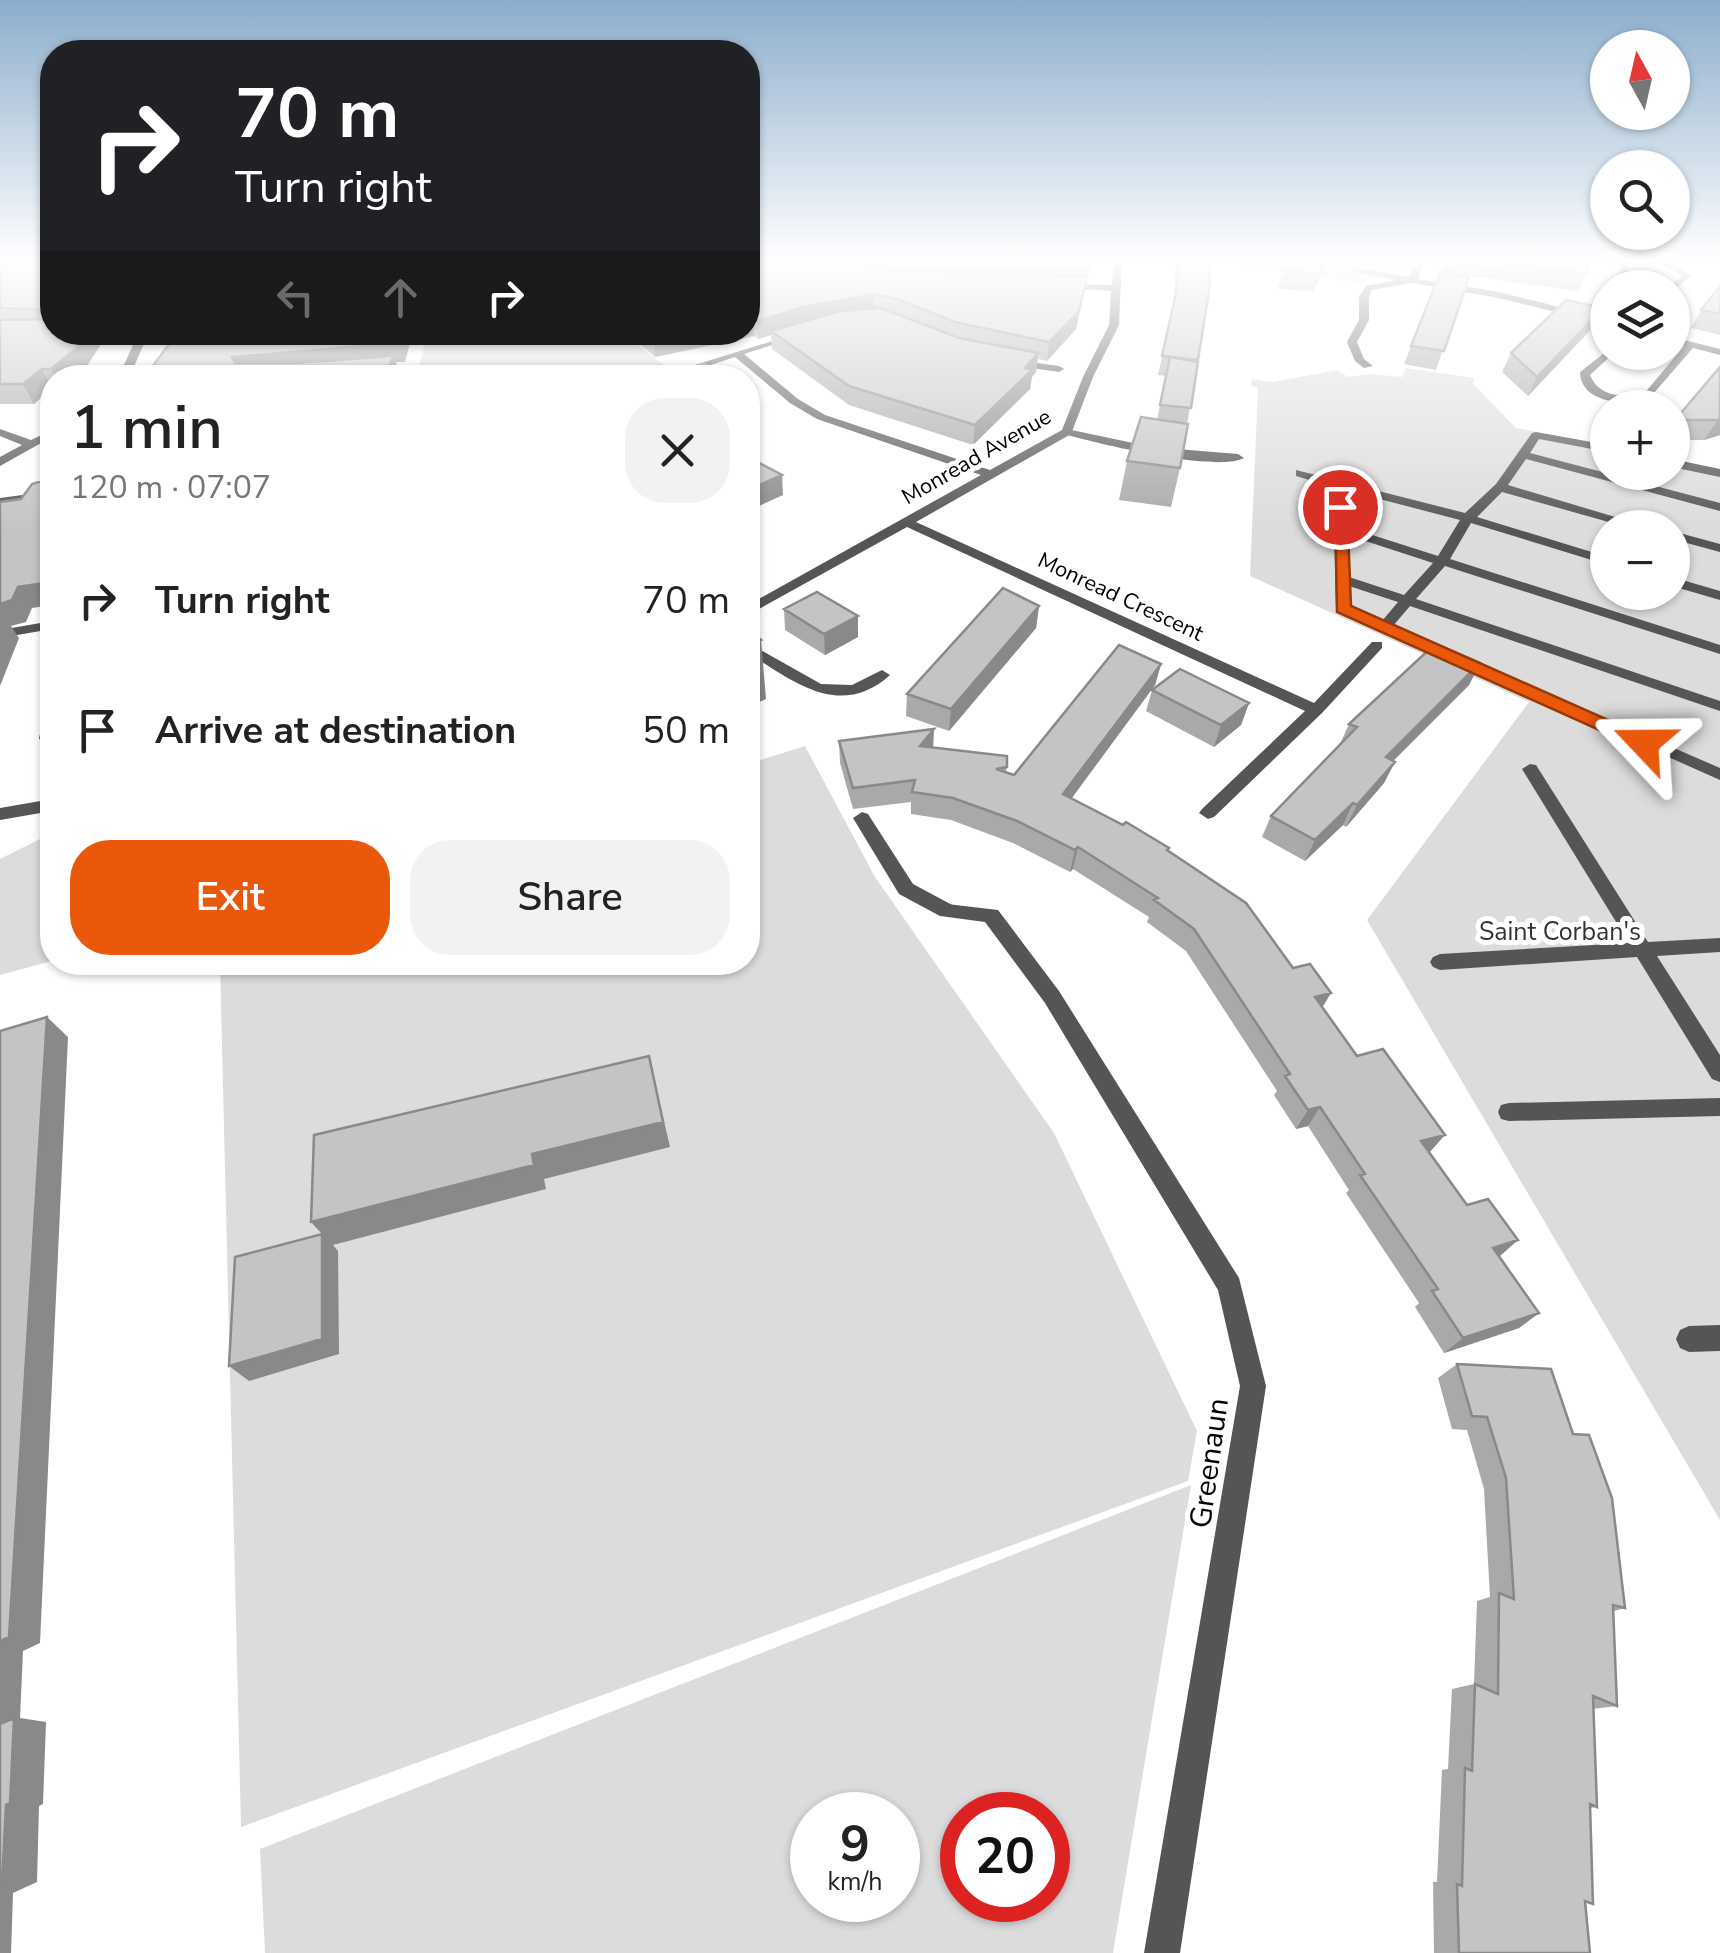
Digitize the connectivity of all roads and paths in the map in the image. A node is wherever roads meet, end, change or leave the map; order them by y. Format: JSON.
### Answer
{"nodes":[{"id":1,"x":752,"y":349,"type":"edge"},
{"id":2,"x":1102,"y":349,"type":"edge"},
{"id":3,"x":1355,"y":349,"type":"edge"},
{"id":4,"x":737,"y":354,"type":"junction"},
{"id":5,"x":986,"y":356,"type":"edge"},
{"id":6,"x":701,"y":365,"type":"edge"},
{"id":7,"x":750,"y":365,"type":"edge"},
{"id":8,"x":1368,"y":366,"type":"dead end"},
{"id":9,"x":1059,"y":369,"type":"dead end"},
{"id":10,"x":1590,"y":369,"type":"edge"},
{"id":11,"x":1669,"y":370,"type":"edge"},
{"id":12,"x":760,"y":373,"type":"edge"},
{"id":13,"x":0,"y":432,"type":"edge"},
{"id":14,"x":1067,"y":432,"type":"junction"},
{"id":15,"x":40,"y":440,"type":"edge"},
{"id":16,"x":32,"y":444,"type":"junction"},
{"id":17,"x":1590,"y":446,"type":"edge"},
{"id":18,"x":1523,"y":455,"type":"junction"},
{"id":19,"x":1238,"y":458,"type":"dead end"},
{"id":20,"x":0,"y":462,"type":"edge"},
{"id":21,"x":1690,"y":467,"type":"edge"},
{"id":22,"x":1300,"y":473,"type":"dead end"},
{"id":23,"x":1720,"y":473,"type":"edge"},
{"id":24,"x":990,"y":474,"type":"junction"},
{"id":25,"x":1339,"y":485,"type":"junction"},
{"id":26,"x":1500,"y":487,"type":"junction"},
{"id":27,"x":40,"y":497,"type":"edge"},
{"id":28,"x":0,"y":502,"type":"edge"},
{"id":29,"x":1720,"y":508,"type":"edge"},
{"id":30,"x":1590,"y":512,"type":"edge"},
{"id":31,"x":1468,"y":518,"type":"junction"},
{"id":32,"x":906,"y":522,"type":"junction"},
{"id":33,"x":1341,"y":529,"type":"junction"},
{"id":34,"x":1690,"y":540,"type":"edge"},
{"id":35,"x":1720,"y":548,"type":"edge"},
{"id":36,"x":1590,"y":555,"type":"edge"},
{"id":37,"x":1442,"y":561,"type":"junction"},
{"id":38,"x":1342,"y":579,"type":"junction"},
{"id":39,"x":1690,"y":587,"type":"edge"},
{"id":40,"x":1720,"y":596,"type":"edge"},
{"id":41,"x":1407,"y":601,"type":"junction"},
{"id":42,"x":760,"y":604,"type":"edge"},
{"id":43,"x":40,"y":627,"type":"edge"},
{"id":44,"x":1384,"y":627,"type":"junction"},
{"id":45,"x":0,"y":634,"type":"edge"},
{"id":46,"x":1377,"y":645,"type":"dead end"},
{"id":47,"x":1720,"y":650,"type":"edge"},
{"id":48,"x":760,"y":654,"type":"edge"},
{"id":49,"x":882,"y":674,"type":"dead end"},
{"id":50,"x":1720,"y":706,"type":"edge"},
{"id":51,"x":1316,"y":710,"type":"junction"},
{"id":52,"x":1530,"y":769,"type":"dead end"},
{"id":53,"x":1720,"y":774,"type":"edge"},
{"id":54,"x":40,"y":807,"type":"edge"},
{"id":55,"x":1208,"y":813,"type":"dead end"},
{"id":56,"x":0,"y":814,"type":"edge"},
{"id":57,"x":862,"y":818,"type":"dead end"},
{"id":58,"x":1720,"y":945,"type":"edge"},
{"id":59,"x":1642,"y":951,"type":"junction"},
{"id":60,"x":1440,"y":962,"type":"dead end"},
{"id":61,"x":1720,"y":1073,"type":"edge"},
{"id":62,"x":1720,"y":1107,"type":"edge"},
{"id":63,"x":1508,"y":1112,"type":"dead end"},
{"id":64,"x":1720,"y":1338,"type":"edge"},
{"id":65,"x":1690,"y":1339,"type":"dead end"},
{"id":66,"x":1162,"y":1953,"type":"edge"}],
"edges":[{"from":1,"to":4,"type":"street"},
{"from":2,"to":14,"type":"street","name":"Monread Avenue"},
{"from":3,"to":8,"type":"street"},
{"from":4,"to":6,"type":"street"},
{"from":4,"to":7,"type":"street"},
{"from":5,"to":9,"type":"street"},
{"from":10,"to":11,"type":"street"},
{"from":12,"to":24,"type":"street"},
{"from":13,"to":16,"type":"street"},
{"from":14,"to":19,"type":"street"},
{"from":14,"to":24,"type":"street","name":"Monread Avenue"},
{"from":15,"to":16,"type":"street"},
{"from":16,"to":20,"type":"street"},
{"from":17,"to":18,"type":"street"},
{"from":18,"to":26,"type":"street"},
{"from":18,"to":29,"type":"street"},
{"from":21,"to":23,"type":"street"},
{"from":22,"to":25,"type":"street"},
{"from":24,"to":32,"type":"street","name":"Monread Avenue"},
{"from":25,"to":31,"type":"street"},
{"from":25,"to":33,"type":"street"},
{"from":26,"to":30,"type":"street"},
{"from":26,"to":31,"type":"street"},
{"from":27,"to":28,"type":"street"},
{"from":31,"to":36,"type":"street"},
{"from":31,"to":37,"type":"street"},
{"from":32,"to":42,"type":"street","name":"Monread Avenue"},
{"from":32,"to":51,"type":"street","name":"Monread Crescent"},
{"from":33,"to":37,"type":"street"},
{"from":33,"to":38,"type":"street"},
{"from":34,"to":35,"type":"street"},
{"from":37,"to":41,"type":"street"},
{"from":37,"to":47,"type":"street"},
{"from":38,"to":41,"type":"street"},
{"from":38,"to":44,"type":"street"},
{"from":39,"to":40,"type":"street"},
{"from":41,"to":44,"type":"street"},
{"from":41,"to":50,"type":"street"},
{"from":43,"to":45,"type":"street"},
{"from":44,"to":53,"type":"street"},
{"from":46,"to":51,"type":"street"},
{"from":48,"to":49,"type":"street"},
{"from":51,"to":55,"type":"street"},
{"from":52,"to":59,"type":"street"},
{"from":54,"to":56,"type":"street"},
{"from":57,"to":66,"type":"street","name":"Greenaun"},
{"from":58,"to":59,"type":"street"},
{"from":59,"to":60,"type":"street"},
{"from":59,"to":61,"type":"street"},
{"from":62,"to":63,"type":"street"},
{"from":64,"to":65,"type":"street"}]}
